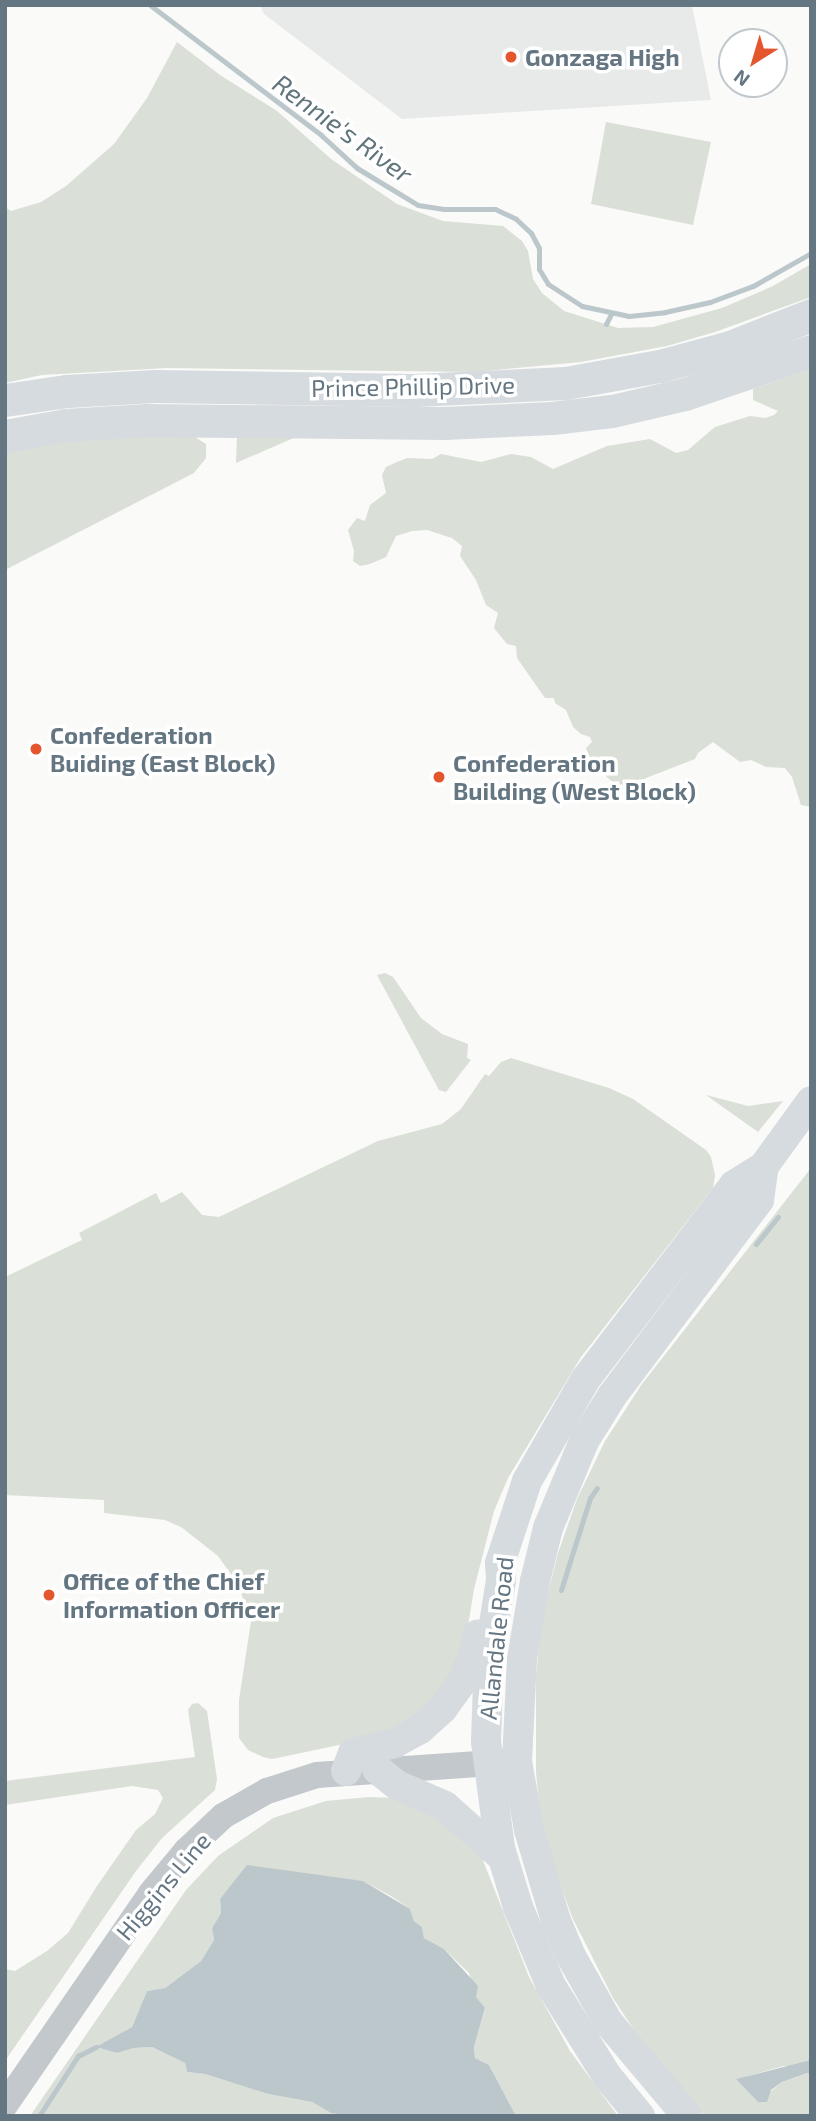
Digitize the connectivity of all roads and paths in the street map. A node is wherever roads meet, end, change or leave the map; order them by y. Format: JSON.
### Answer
{"nodes":[{"id":1,"x":811,"y":315,"type":"edge"},
{"id":2,"x":811,"y":351,"type":"edge"},
{"id":3,"x":5,"y":400,"type":"edge"},
{"id":4,"x":5,"y":436,"type":"edge"},
{"id":5,"x":811,"y":1101,"type":"edge"},
{"id":6,"x":764,"y":1166,"type":"junction"},
{"id":7,"x":500,"y":1563,"type":"junction"},
{"id":8,"x":517,"y":1761,"type":"junction"},
{"id":9,"x":487,"y":1763,"type":"junction"},
{"id":10,"x":377,"y":1769,"type":"junction"},
{"id":11,"x":346,"y":1771,"type":"junction"},
{"id":12,"x":502,"y":1857,"type":"junction"},
{"id":13,"x":5,"y":2105,"type":"edge"},
{"id":14,"x":640,"y":2116,"type":"edge"},
{"id":15,"x":687,"y":2116,"type":"edge"}],
"edges":[{"from":1,"to":3,"type":"main road","name":"Prince Phillip Drive"},
{"from":2,"to":4,"type":"main road","name":"Prince Phillip Drive"},
{"from":5,"to":6,"type":"main road","name":"Allandale Road"},
{"from":6,"to":7,"type":"main road","name":"Allandale Road"},
{"from":6,"to":8,"type":"main road","name":"Allandale Road"},
{"from":7,"to":9,"type":"main road","name":"Allandale Road"},
{"from":7,"to":11,"type":"main road"},
{"from":8,"to":9,"type":"street","name":"Higgins Line"},
{"from":8,"to":15,"type":"main road","name":"Allandale Road"},
{"from":9,"to":10,"type":"street","name":"Higgins Line"},
{"from":9,"to":12,"type":"main road","name":"Allandale Road"},
{"from":10,"to":11,"type":"street","name":"Higgins Line"},
{"from":10,"to":12,"type":"main road"},
{"from":11,"to":13,"type":"street","name":"Higgins Line"},
{"from":12,"to":14,"type":"main road","name":"Allandale Road"}]}
